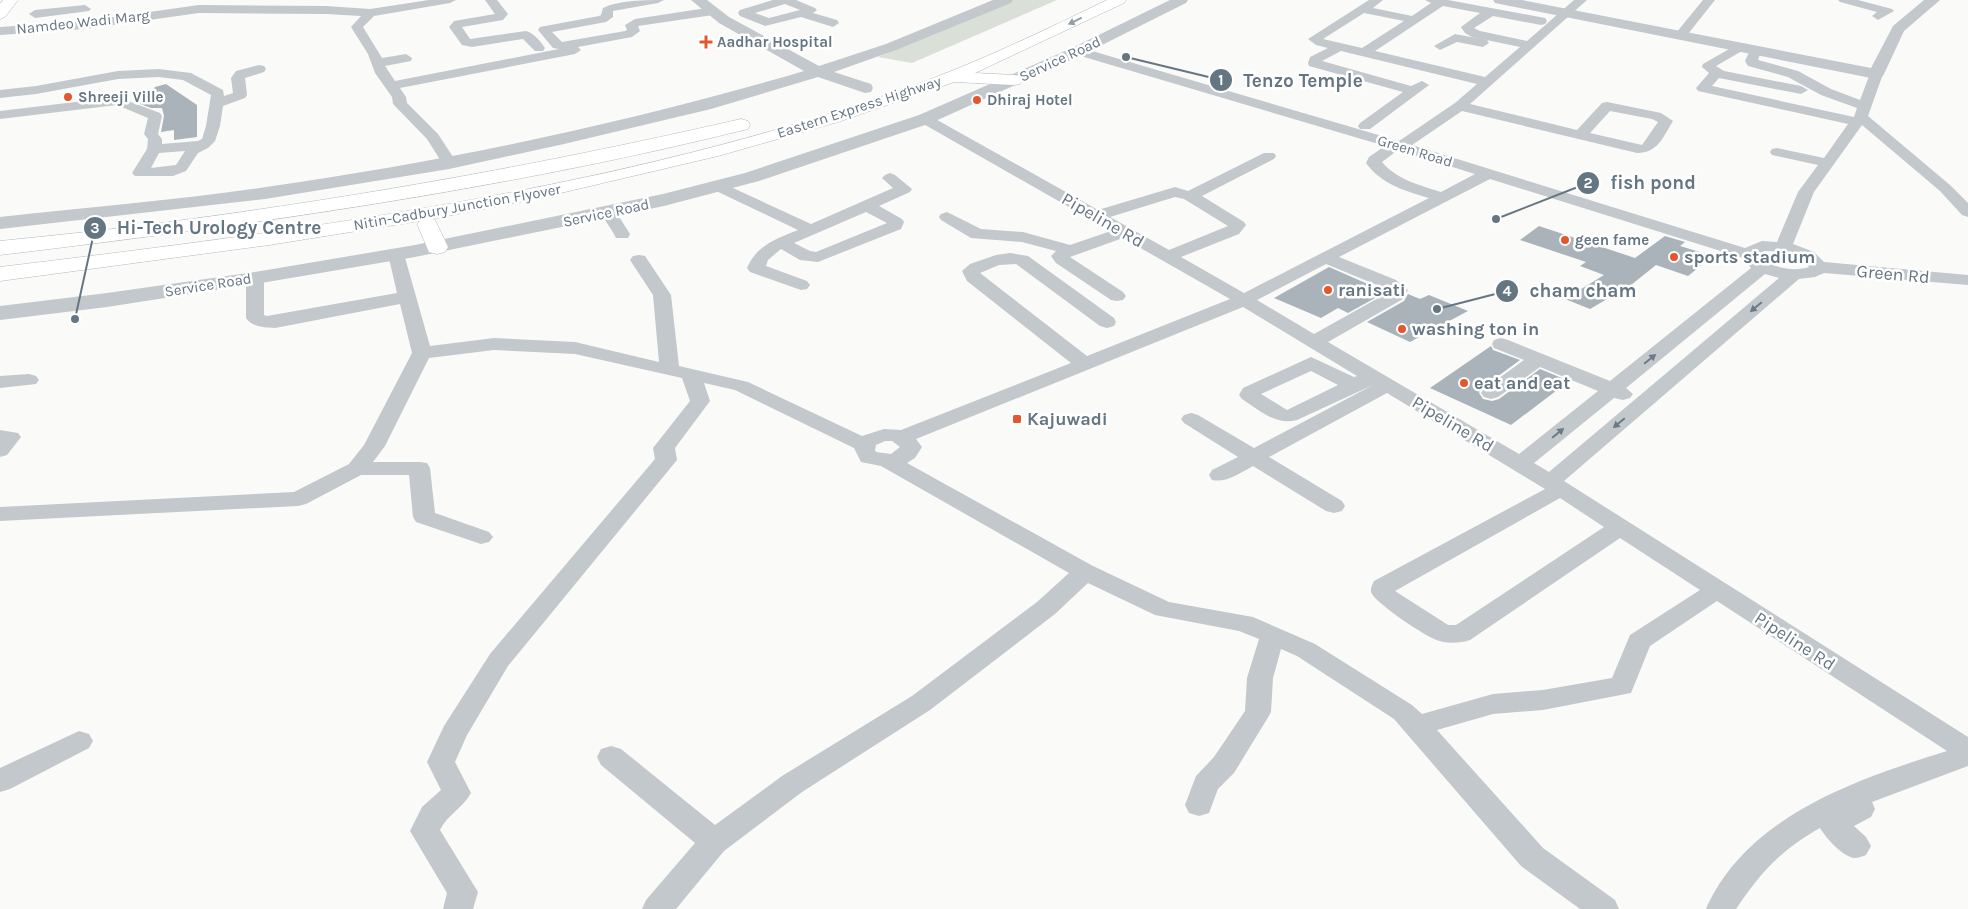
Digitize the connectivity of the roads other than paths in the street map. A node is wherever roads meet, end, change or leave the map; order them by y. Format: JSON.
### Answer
{"nodes":[{"id":1,"x":11,"y":0,"type":"edge"},
{"id":2,"x":448,"y":0,"type":"edge"},
{"id":3,"x":491,"y":0,"type":"edge"},
{"id":4,"x":658,"y":0,"type":"edge"},
{"id":5,"x":698,"y":0,"type":"edge"},
{"id":6,"x":771,"y":0,"type":"edge"},
{"id":7,"x":785,"y":0,"type":"edge"},
{"id":8,"x":1006,"y":0,"type":"edge"},
{"id":9,"x":1118,"y":0,"type":"edge"},
{"id":10,"x":1181,"y":0,"type":"edge"},
{"id":11,"x":1377,"y":0,"type":"edge"},
{"id":12,"x":1581,"y":0,"type":"edge"},
{"id":13,"x":1709,"y":0,"type":"edge"},
{"id":14,"x":1844,"y":0,"type":"edge"},
{"id":15,"x":1933,"y":0,"type":"edge"},
{"id":16,"x":1436,"y":1,"type":"edge"},
{"id":17,"x":1496,"y":6,"type":"edge"},
{"id":18,"x":85,"y":9,"type":"dead end"},
{"id":19,"x":1362,"y":9,"type":"junction"},
{"id":20,"x":370,"y":13,"type":"junction"},
{"id":21,"x":801,"y":13,"type":"junction"},
{"id":22,"x":1566,"y":13,"type":"junction"},
{"id":23,"x":716,"y":14,"type":"junction"},
{"id":24,"x":7,"y":16,"type":"edge"},
{"id":25,"x":1878,"y":16,"type":"dead end"},
{"id":26,"x":1414,"y":20,"type":"junction"},
{"id":27,"x":1541,"y":21,"type":"dead end"},
{"id":28,"x":834,"y":24,"type":"dead end"},
{"id":29,"x":0,"y":31,"type":"edge"},
{"id":30,"x":1680,"y":36,"type":"junction"},
{"id":31,"x":595,"y":46,"type":"dead end"},
{"id":32,"x":1440,"y":46,"type":"dead end"},
{"id":33,"x":1338,"y":47,"type":"junction"},
{"id":34,"x":539,"y":48,"type":"dead end"},
{"id":35,"x":1526,"y":48,"type":"junction"},
{"id":36,"x":1078,"y":51,"type":"junction"},
{"id":37,"x":1364,"y":53,"type":"junction"},
{"id":38,"x":1741,"y":53,"type":"junction"},
{"id":39,"x":406,"y":58,"type":"dead end"},
{"id":40,"x":378,"y":63,"type":"junction"},
{"id":41,"x":260,"y":69,"type":"dead end"},
{"id":42,"x":1441,"y":71,"type":"junction"},
{"id":43,"x":818,"y":72,"type":"junction"},
{"id":44,"x":1718,"y":73,"type":"junction"},
{"id":45,"x":1876,"y":74,"type":"junction"},
{"id":46,"x":949,"y":78,"type":"junction"},
{"id":47,"x":1014,"y":80,"type":"junction"},
{"id":48,"x":1487,"y":82,"type":"junction"},
{"id":49,"x":882,"y":83,"type":"dead end"},
{"id":50,"x":391,"y":86,"type":"junction"},
{"id":51,"x":865,"y":88,"type":"junction"},
{"id":52,"x":1801,"y":90,"type":"dead end"},
{"id":53,"x":1414,"y":91,"type":"junction"},
{"id":54,"x":0,"y":94,"type":"edge"},
{"id":55,"x":837,"y":98,"type":"dead end"},
{"id":56,"x":217,"y":103,"type":"junction"},
{"id":57,"x":1460,"y":106,"type":"junction"},
{"id":58,"x":1798,"y":114,"type":"dead end"},
{"id":59,"x":0,"y":116,"type":"edge"},
{"id":60,"x":1859,"y":118,"type":"junction"},
{"id":61,"x":925,"y":119,"type":"junction"},
{"id":62,"x":1365,"y":126,"type":"dead end"},
{"id":63,"x":804,"y":128,"type":"junction"},
{"id":64,"x":1580,"y":135,"type":"junction"},
{"id":65,"x":203,"y":145,"type":"junction"},
{"id":66,"x":1398,"y":145,"type":"junction"},
{"id":67,"x":154,"y":149,"type":"junction"},
{"id":68,"x":1777,"y":152,"type":"dead end"},
{"id":69,"x":1269,"y":156,"type":"dead end"},
{"id":70,"x":449,"y":162,"type":"junction"},
{"id":71,"x":1827,"y":163,"type":"junction"},
{"id":72,"x":1487,"y":174,"type":"junction"},
{"id":73,"x":584,"y":177,"type":"junction"},
{"id":74,"x":890,"y":178,"type":"dead end"},
{"id":75,"x":717,"y":186,"type":"junction"},
{"id":76,"x":1190,"y":196,"type":"junction"},
{"id":77,"x":1442,"y":197,"type":"junction"},
{"id":78,"x":867,"y":206,"type":"junction"},
{"id":79,"x":608,"y":212,"type":"junction"},
{"id":80,"x":1968,"y":212,"type":"edge"},
{"id":81,"x":1096,"y":216,"type":"junction"},
{"id":82,"x":947,"y":217,"type":"dead end"},
{"id":83,"x":0,"y":223,"type":"edge"},
{"id":84,"x":428,"y":224,"type":"junction"},
{"id":85,"x":810,"y":230,"type":"junction"},
{"id":86,"x":1124,"y":232,"type":"junction"},
{"id":87,"x":622,"y":234,"type":"dead end"},
{"id":88,"x":781,"y":243,"type":"junction"},
{"id":89,"x":437,"y":246,"type":"junction"},
{"id":90,"x":1783,"y":247,"type":"junction"},
{"id":91,"x":0,"y":248,"type":"edge"},
{"id":92,"x":1070,"y":250,"type":"junction"},
{"id":93,"x":396,"y":254,"type":"junction"},
{"id":94,"x":1167,"y":257,"type":"junction"},
{"id":95,"x":1326,"y":258,"type":"junction"},
{"id":96,"x":0,"y":260,"type":"edge"},
{"id":97,"x":639,"y":260,"type":"dead end"},
{"id":98,"x":1757,"y":261,"type":"junction"},
{"id":99,"x":1968,"y":262,"type":"edge"},
{"id":100,"x":1818,"y":267,"type":"junction"},
{"id":101,"x":0,"y":274,"type":"edge"},
{"id":102,"x":1793,"y":275,"type":"junction"},
{"id":103,"x":255,"y":278,"type":"junction"},
{"id":104,"x":1963,"y":280,"type":"edge"},
{"id":105,"x":801,"y":285,"type":"dead end"},
{"id":106,"x":0,"y":287,"type":"edge"},
{"id":107,"x":1117,"y":296,"type":"dead end"},
{"id":108,"x":407,"y":297,"type":"junction"},
{"id":109,"x":1244,"y":300,"type":"junction"},
{"id":110,"x":0,"y":313,"type":"edge"},
{"id":111,"x":1106,"y":322,"type":"dead end"},
{"id":112,"x":1314,"y":342,"type":"junction"},
{"id":113,"x":1501,"y":344,"type":"dead end"},
{"id":114,"x":422,"y":353,"type":"junction"},
{"id":115,"x":1538,"y":359,"type":"junction"},
{"id":116,"x":1085,"y":364,"type":"junction"},
{"id":117,"x":680,"y":371,"type":"junction"},
{"id":118,"x":29,"y":380,"type":"dead end"},
{"id":119,"x":1380,"y":381,"type":"junction"},
{"id":120,"x":0,"y":382,"type":"edge"},
{"id":121,"x":1353,"y":386,"type":"dead end"},
{"id":122,"x":1612,"y":390,"type":"junction"},
{"id":123,"x":1491,"y":393,"type":"dead end"},
{"id":124,"x":1643,"y":402,"type":"junction"},
{"id":125,"x":1191,"y":419,"type":"dead end"},
{"id":126,"x":0,"y":436,"type":"edge"},
{"id":127,"x":903,"y":438,"type":"junction"},
{"id":128,"x":864,"y":446,"type":"junction"},
{"id":129,"x":0,"y":451,"type":"edge"},
{"id":130,"x":1253,"y":457,"type":"junction"},
{"id":131,"x":888,"y":461,"type":"junction"},
{"id":132,"x":1520,"y":464,"type":"junction"},
{"id":133,"x":357,"y":469,"type":"junction"},
{"id":134,"x":1220,"y":474,"type":"dead end"},
{"id":135,"x":1556,"y":485,"type":"junction"},
{"id":136,"x":1334,"y":506,"type":"dead end"},
{"id":137,"x":8,"y":513,"type":"edge"},
{"id":138,"x":1620,"y":527,"type":"junction"},
{"id":139,"x":0,"y":530,"type":"edge"},
{"id":140,"x":481,"y":537,"type":"dead end"},
{"id":141,"x":1085,"y":572,"type":"junction"},
{"id":142,"x":1717,"y":590,"type":"junction"},
{"id":143,"x":1273,"y":635,"type":"junction"},
{"id":144,"x":1418,"y":726,"type":"junction"},
{"id":145,"x":79,"y":741,"type":"dead end"},
{"id":146,"x":1968,"y":751,"type":"edge"},
{"id":147,"x":1968,"y":755,"type":"edge"},
{"id":148,"x":612,"y":757,"type":"dead end"},
{"id":149,"x":0,"y":781,"type":"edge"},
{"id":150,"x":1857,"y":797,"type":"junction"},
{"id":151,"x":1199,"y":805,"type":"dead end"},
{"id":152,"x":714,"y":842,"type":"junction"},
{"id":153,"x":1856,"y":846,"type":"dead end"},
{"id":154,"x":458,"y":909,"type":"edge"},
{"id":155,"x":657,"y":909,"type":"edge"},
{"id":156,"x":1603,"y":909,"type":"edge"},
{"id":157,"x":1721,"y":909,"type":"edge"}],
"edges":[{"from":1,"to":24,"type":"main road"},
{"from":2,"to":20,"type":"street","name":"Namdeo Wadi Marg"},
{"from":3,"to":34,"type":"street"},
{"from":4,"to":23,"type":"street"},
{"from":5,"to":23,"type":"street"},
{"from":6,"to":23,"type":"street"},
{"from":7,"to":21,"type":"street"},
{"from":7,"to":21,"type":"street"},
{"from":8,"to":43,"type":"street"},
{"from":9,"to":46,"type":"main road","name":"Eastern Express Highway","one_way":true},
{"from":10,"to":36,"type":"street","name":"Service Road"},
{"from":11,"to":19,"type":"street"},
{"from":12,"to":22,"type":"street"},
{"from":13,"to":30,"type":"street"},
{"from":14,"to":25,"type":"street"},
{"from":15,"to":45,"type":"street"},
{"from":16,"to":17,"type":"street"},
{"from":16,"to":26,"type":"street"},
{"from":17,"to":22,"type":"street"},
{"from":17,"to":27,"type":"street"},
{"from":17,"to":35,"type":"street"},
{"from":18,"to":24,"type":"street"},
{"from":19,"to":26,"type":"street"},
{"from":19,"to":33,"type":"street"},
{"from":20,"to":29,"type":"street","name":"Namdeo Wadi Marg"},
{"from":20,"to":40,"type":"street"},
{"from":21,"to":28,"type":"street"},
{"from":22,"to":30,"type":"street"},
{"from":22,"to":35,"type":"street"},
{"from":23,"to":43,"type":"street"},
{"from":26,"to":37,"type":"street"},
{"from":30,"to":38,"type":"street"},
{"from":31,"to":50,"type":"street"},
{"from":32,"to":35,"type":"street"},
{"from":33,"to":37,"type":"street"},
{"from":33,"to":53,"type":"street"},
{"from":35,"to":48,"type":"street"},
{"from":36,"to":47,"type":"street","name":"Service Road"},
{"from":36,"to":66,"type":"street","name":"Green Road"},
{"from":37,"to":42,"type":"street"},
{"from":38,"to":44,"type":"street"},
{"from":38,"to":45,"type":"street"},
{"from":38,"to":60,"type":"street"},
{"from":39,"to":40,"type":"street"},
{"from":40,"to":50,"type":"street"},
{"from":41,"to":56,"type":"street"},
{"from":42,"to":48,"type":"street"},
{"from":42,"to":53,"type":"street"},
{"from":43,"to":51,"type":"street"},
{"from":43,"to":70,"type":"street"},
{"from":44,"to":52,"type":"street"},
{"from":44,"to":60,"type":"street"},
{"from":45,"to":60,"type":"street"},
{"from":46,"to":47,"type":"main road"},
{"from":46,"to":63,"type":"main road","name":"Eastern Express Highway"},
{"from":47,"to":61,"type":"street","name":"Service Road"},
{"from":48,"to":57,"type":"street"},
{"from":49,"to":51,"type":"main road","name":"Eastern Express Highway"},
{"from":50,"to":70,"type":"street"},
{"from":51,"to":55,"type":"main road","name":"Eastern Express Highway"},
{"from":53,"to":62,"type":"street"},
{"from":54,"to":56,"type":"street"},
{"from":56,"to":65,"type":"street"},
{"from":57,"to":64,"type":"street"},
{"from":57,"to":66,"type":"street"},
{"from":58,"to":60,"type":"street"},
{"from":59,"to":67,"type":"street"},
{"from":60,"to":71,"type":"street"},
{"from":60,"to":80,"type":"street"},
{"from":61,"to":75,"type":"street","name":"Service Road"},
{"from":61,"to":81,"type":"street","name":"Pipeline Rd"},
{"from":63,"to":73,"type":"main road","name":"Eastern Express Highway"},
{"from":63,"to":84,"type":"main road"},
{"from":64,"to":64,"type":"street"},
{"from":65,"to":67,"type":"street"},
{"from":65,"to":67,"type":"street"},
{"from":66,"to":72,"type":"street","name":"Green Road"},
{"from":66,"to":77,"type":"street"},
{"from":68,"to":71,"type":"street"},
{"from":69,"to":76,"type":"street"},
{"from":70,"to":83,"type":"street"},
{"from":71,"to":90,"type":"street"},
{"from":72,"to":77,"type":"street"},
{"from":72,"to":98,"type":"street","name":"Green Road"},
{"from":73,"to":91,"type":"main road","name":"Eastern Express Highway"},
{"from":73,"to":96,"type":"main road","name":"Nitin-Cadbury Junction Flyover"},
{"from":73,"to":101,"type":"main road","name":"Nitin-Cadbury Junction Flyover"},
{"from":74,"to":78,"type":"street"},
{"from":75,"to":79,"type":"street","name":"Service Road"},
{"from":75,"to":85,"type":"street"},
{"from":76,"to":81,"type":"street"},
{"from":76,"to":94,"type":"street"},
{"from":77,"to":95,"type":"street"},
{"from":78,"to":85,"type":"street"},
{"from":78,"to":88,"type":"street"},
{"from":79,"to":87,"type":"street"},
{"from":79,"to":89,"type":"street","name":"Service Road"},
{"from":81,"to":86,"type":"street","name":"Pipeline Rd"},
{"from":82,"to":92,"type":"street"},
{"from":84,"to":89,"type":"main road"},
{"from":84,"to":106,"type":"main road"},
{"from":85,"to":88,"type":"street"},
{"from":86,"to":92,"type":"street"},
{"from":86,"to":94,"type":"street","name":"Pipeline Rd"},
{"from":88,"to":105,"type":"street"},
{"from":89,"to":93,"type":"street","name":"Service Road"},
{"from":90,"to":98,"type":"street"},
{"from":90,"to":100,"type":"street"},
{"from":92,"to":107,"type":"street"},
{"from":93,"to":103,"type":"street","name":"Service Road"},
{"from":93,"to":108,"type":"street"},
{"from":94,"to":109,"type":"street","name":"Pipeline Rd"},
{"from":95,"to":109,"type":"street"},
{"from":95,"to":112,"type":"street"},
{"from":97,"to":117,"type":"street"},
{"from":98,"to":102,"type":"street","name":"Green Road"},
{"from":122,"to":98,"type":"street","one_way":true},
{"from":99,"to":104,"type":"street"},
{"from":100,"to":102,"type":"street"},
{"from":100,"to":104,"type":"street","name":"Green Rd"},
{"from":102,"to":124,"type":"street","one_way":true},
{"from":103,"to":108,"type":"street"},
{"from":103,"to":110,"type":"street","name":"Service Road"},
{"from":108,"to":114,"type":"street"},
{"from":109,"to":112,"type":"street","name":"Pipeline Rd"},
{"from":109,"to":116,"type":"street"},
{"from":111,"to":116,"type":"street"},
{"from":112,"to":119,"type":"street","name":"Pipeline Rd"},
{"from":113,"to":115,"type":"street"},
{"from":114,"to":117,"type":"street"},
{"from":114,"to":133,"type":"street"},
{"from":115,"to":122,"type":"street"},
{"from":115,"to":123,"type":"street"},
{"from":116,"to":127,"type":"street"},
{"from":117,"to":128,"type":"street"},
{"from":117,"to":154,"type":"street"},
{"from":118,"to":120,"type":"street"},
{"from":119,"to":121,"type":"street"},
{"from":119,"to":130,"type":"street"},
{"from":119,"to":132,"type":"street","name":"Pipeline Rd"},
{"from":122,"to":124,"type":"street"},
{"from":132,"to":122,"type":"street","one_way":true},
{"from":124,"to":135,"type":"street","one_way":true},
{"from":125,"to":130,"type":"street"},
{"from":126,"to":129,"type":"street"},
{"from":127,"to":128,"type":"street"},
{"from":127,"to":131,"type":"street"},
{"from":128,"to":131,"type":"street"},
{"from":130,"to":134,"type":"street"},
{"from":130,"to":136,"type":"street"},
{"from":131,"to":141,"type":"street"},
{"from":132,"to":135,"type":"street","name":"Pipeline Rd"},
{"from":133,"to":137,"type":"street"},
{"from":133,"to":140,"type":"street"},
{"from":135,"to":138,"type":"street","name":"Pipeline Rd"},
{"from":135,"to":138,"type":"street"},
{"from":137,"to":139,"type":"street"},
{"from":138,"to":142,"type":"street","name":"Pipeline Rd"},
{"from":141,"to":143,"type":"street"},
{"from":141,"to":152,"type":"street"},
{"from":142,"to":144,"type":"street"},
{"from":142,"to":146,"type":"street","name":"Pipeline Rd"},
{"from":143,"to":144,"type":"street"},
{"from":143,"to":151,"type":"street"},
{"from":144,"to":156,"type":"street"},
{"from":145,"to":149,"type":"street"},
{"from":147,"to":150,"type":"street"},
{"from":148,"to":152,"type":"street"},
{"from":150,"to":153,"type":"street"},
{"from":150,"to":157,"type":"street"},
{"from":152,"to":155,"type":"street"}]}
